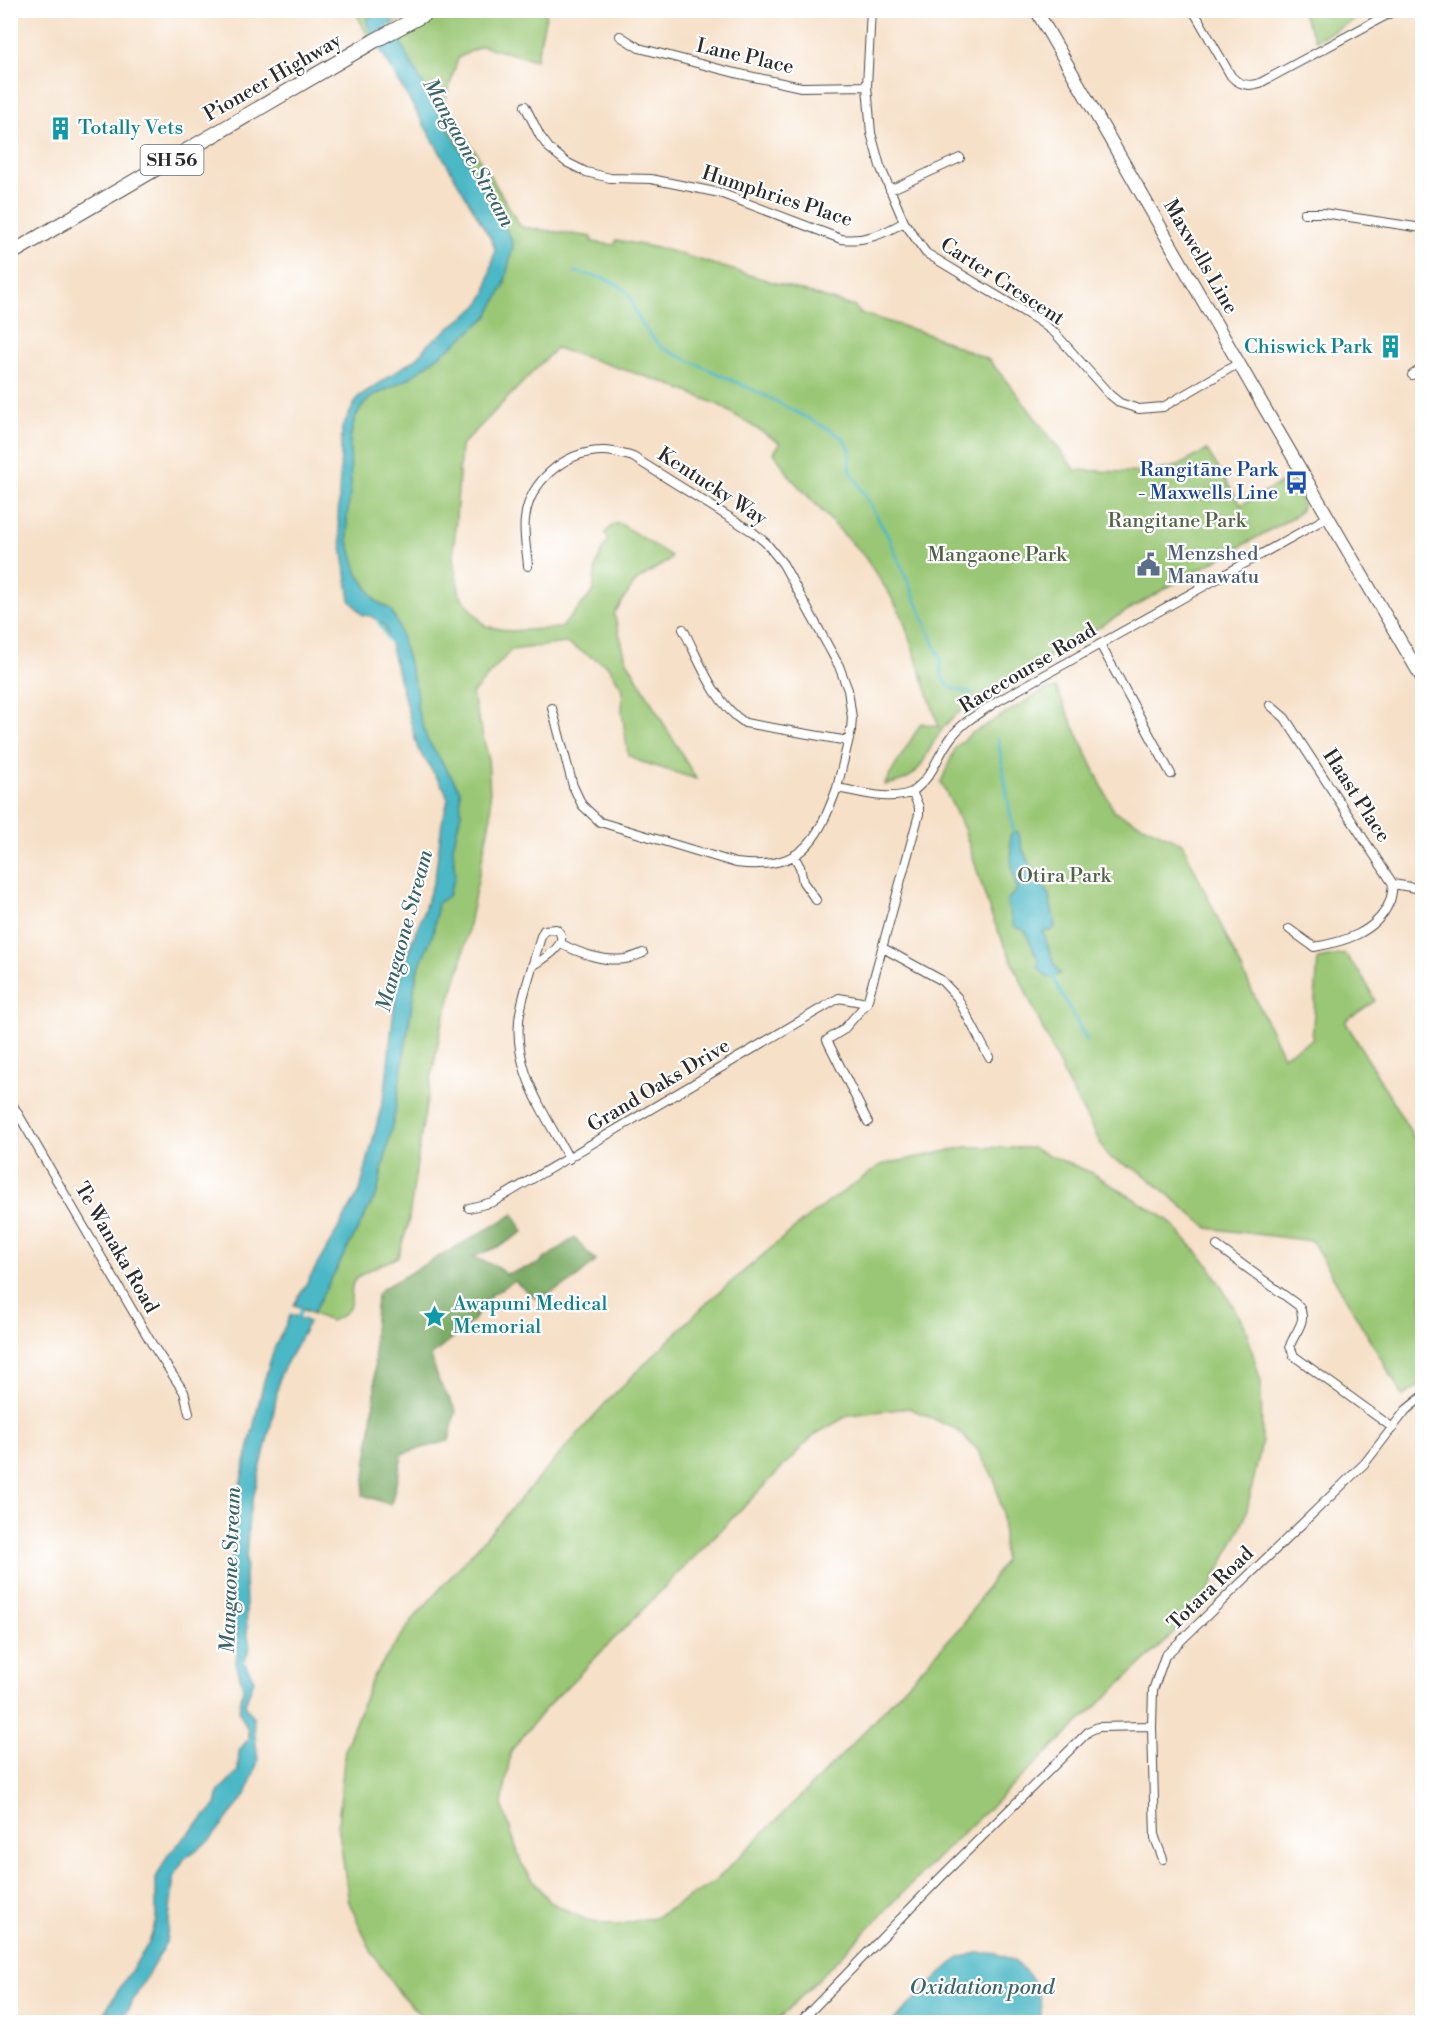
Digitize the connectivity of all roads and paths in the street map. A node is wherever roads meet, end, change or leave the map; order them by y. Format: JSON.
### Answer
{"nodes":[{"id":1,"x":432,"y":10,"type":"edge"},
{"id":2,"x":871,"y":10,"type":"edge"},
{"id":3,"x":1036,"y":10,"type":"edge"},
{"id":4,"x":1193,"y":10,"type":"edge"},
{"id":5,"x":1396,"y":10,"type":"edge"},
{"id":6,"x":620,"y":36,"type":"dead end"},
{"id":7,"x":867,"y":86,"type":"junction"},
{"id":8,"x":525,"y":106,"type":"dead end"},
{"id":9,"x":960,"y":158,"type":"dead end"},
{"id":10,"x":890,"y":190,"type":"junction"},
{"id":11,"x":1304,"y":213,"type":"dead end"},
{"id":12,"x":904,"y":222,"type":"junction"},
{"id":13,"x":1422,"y":228,"type":"edge"},
{"id":14,"x":10,"y":254,"type":"edge"},
{"id":15,"x":1239,"y":363,"type":"junction"},
{"id":16,"x":1422,"y":368,"type":"edge"},
{"id":17,"x":1412,"y":375,"type":"dead end"},
{"id":18,"x":1328,"y":517,"type":"junction"},
{"id":19,"x":528,"y":566,"type":"dead end"},
{"id":20,"x":683,"y":629,"type":"dead end"},
{"id":21,"x":1100,"y":644,"type":"junction"},
{"id":22,"x":1417,"y":657,"type":"edge"},
{"id":23,"x":1422,"y":678,"type":"edge"},
{"id":24,"x":1270,"y":705,"type":"dead end"},
{"id":25,"x":552,"y":708,"type":"dead end"},
{"id":26,"x":848,"y":741,"type":"junction"},
{"id":27,"x":1171,"y":774,"type":"dead end"},
{"id":28,"x":837,"y":788,"type":"junction"},
{"id":29,"x":912,"y":792,"type":"junction"},
{"id":30,"x":794,"y":856,"type":"junction"},
{"id":31,"x":1393,"y":884,"type":"junction"},
{"id":32,"x":1422,"y":889,"type":"edge"},
{"id":33,"x":816,"y":900,"type":"dead end"},
{"id":34,"x":1289,"y":929,"type":"dead end"},
{"id":35,"x":560,"y":943,"type":"junction"},
{"id":36,"x":883,"y":948,"type":"junction"},
{"id":37,"x":643,"y":953,"type":"dead end"},
{"id":38,"x":534,"y":965,"type":"junction"},
{"id":39,"x":867,"y":1003,"type":"junction"},
{"id":40,"x":990,"y":1057,"type":"dead end"},
{"id":41,"x":10,"y":1100,"type":"edge"},
{"id":42,"x":868,"y":1122,"type":"dead end"},
{"id":43,"x":569,"y":1159,"type":"junction"},
{"id":44,"x":469,"y":1208,"type":"dead end"},
{"id":45,"x":1217,"y":1246,"type":"dead end"},
{"id":46,"x":1422,"y":1397,"type":"edge"},
{"id":47,"x":189,"y":1413,"type":"dead end"},
{"id":48,"x":1393,"y":1428,"type":"junction"},
{"id":49,"x":1152,"y":1726,"type":"junction"},
{"id":50,"x":1163,"y":1859,"type":"dead end"},
{"id":51,"x":800,"y":2022,"type":"edge"}],
"edges":[{"from":1,"to":14,"type":"main road","name":"Pioneer Highway","number":"SH 56"},
{"from":2,"to":7,"type":"street","name":"Carter Crescent"},
{"from":3,"to":15,"type":"main road","name":"Maxwells Line"},
{"from":4,"to":5,"type":"street"},
{"from":6,"to":7,"type":"street","name":"Lane Place"},
{"from":7,"to":10,"type":"street","name":"Carter Crescent"},
{"from":8,"to":12,"type":"street","name":"Humphries Place"},
{"from":9,"to":10,"type":"street"},
{"from":10,"to":12,"type":"street","name":"Carter Crescent"},
{"from":11,"to":13,"type":"street"},
{"from":12,"to":15,"type":"street","name":"Carter Crescent"},
{"from":15,"to":18,"type":"main road","name":"Maxwells Line"},
{"from":16,"to":17,"type":"street"},
{"from":18,"to":21,"type":"street","name":"Racecourse Road"},
{"from":18,"to":22,"type":"main road","name":"Maxwells Line"},
{"from":19,"to":26,"type":"street","name":"Kentucky Way"},
{"from":20,"to":26,"type":"street"},
{"from":21,"to":27,"type":"street"},
{"from":21,"to":29,"type":"street","name":"Racecourse Road"},
{"from":22,"to":23,"type":"main road","name":"Maxwells Line"},
{"from":24,"to":31,"type":"street","name":"Haast Place"},
{"from":25,"to":30,"type":"street"},
{"from":26,"to":28,"type":"street","name":"Kentucky Way"},
{"from":28,"to":29,"type":"street"},
{"from":28,"to":30,"type":"street","name":"Kentucky Way"},
{"from":29,"to":36,"type":"street"},
{"from":30,"to":33,"type":"street"},
{"from":31,"to":32,"type":"street"},
{"from":31,"to":34,"type":"street"},
{"from":35,"to":37,"type":"street"},
{"from":35,"to":38,"type":"street"},
{"from":35,"to":38,"type":"street"},
{"from":36,"to":39,"type":"street"},
{"from":36,"to":40,"type":"street"},
{"from":38,"to":43,"type":"street"},
{"from":39,"to":42,"type":"street"},
{"from":39,"to":43,"type":"street","name":"Grand Oaks Drive"},
{"from":41,"to":47,"type":"street","name":"Te Wanaka Road"},
{"from":43,"to":44,"type":"street","name":"Grand Oaks Drive"},
{"from":45,"to":48,"type":"street"},
{"from":46,"to":48,"type":"street","name":"Totara Road"},
{"from":48,"to":49,"type":"street","name":"Totara Road"},
{"from":49,"to":50,"type":"street","name":"Totara Road"},
{"from":49,"to":51,"type":"street"}]}
